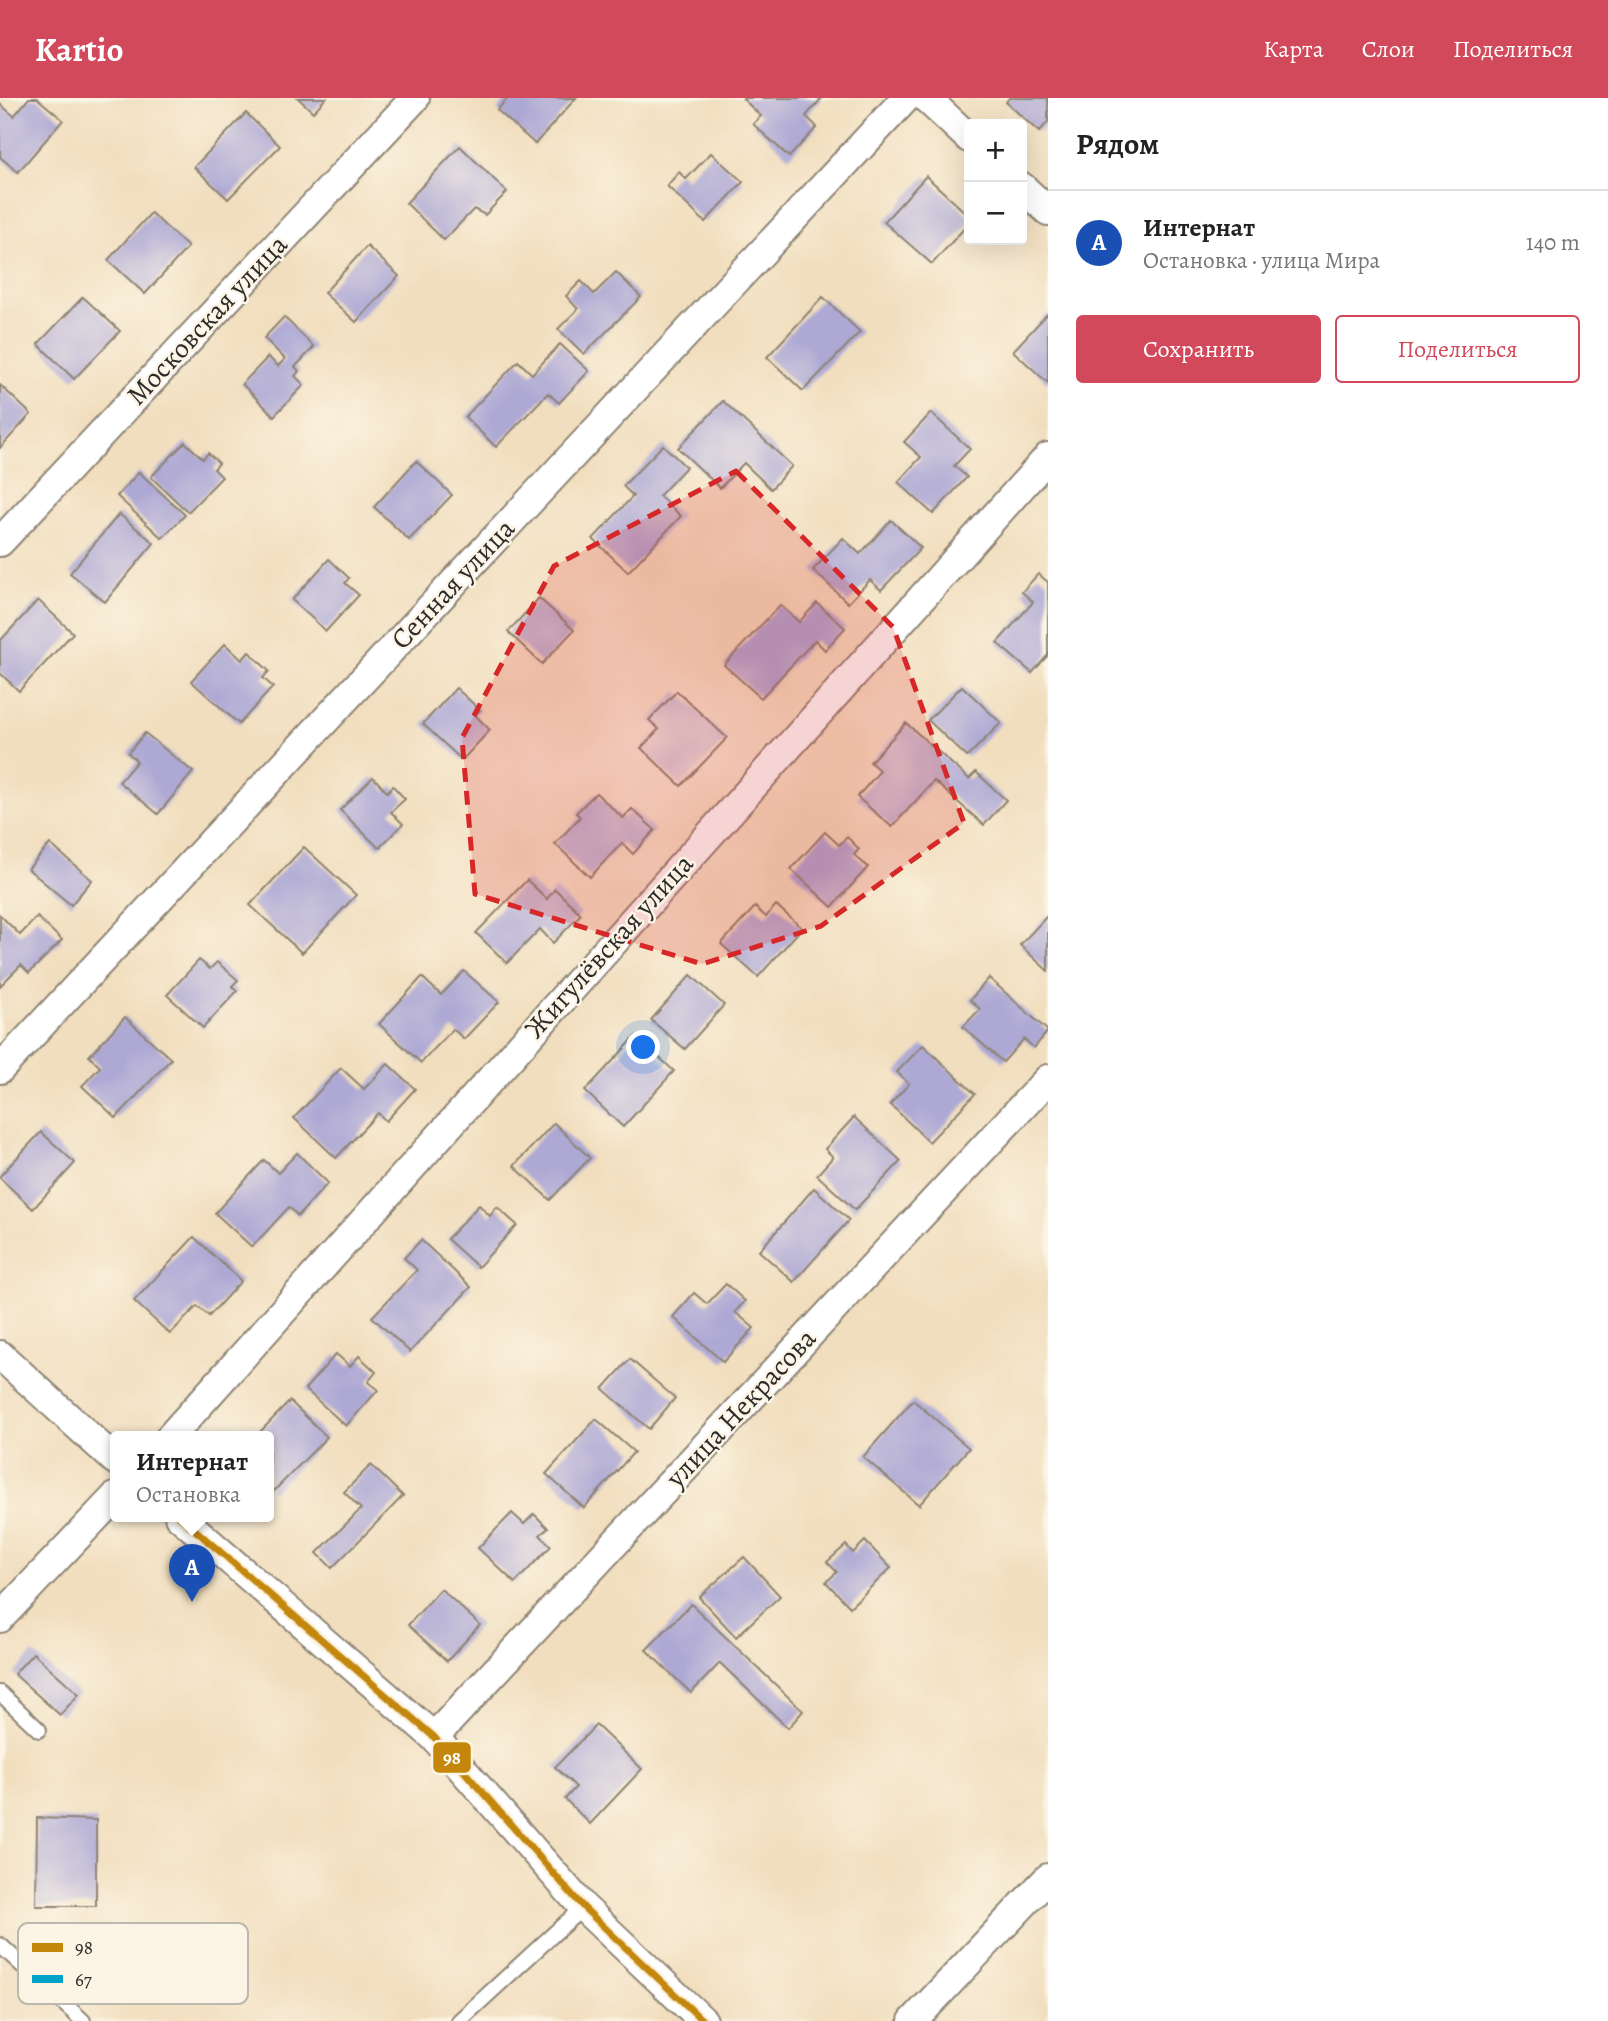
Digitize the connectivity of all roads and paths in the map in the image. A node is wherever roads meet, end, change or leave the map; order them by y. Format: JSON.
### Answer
{"nodes":[{"id":1,"x":415,"y":98,"type":"edge"},
{"id":2,"x":906,"y":98,"type":"edge"},
{"id":3,"x":926,"y":98,"type":"edge"},
{"id":4,"x":964,"y":133,"type":"edge"},
{"id":5,"x":1027,"y":192,"type":"edge"},
{"id":6,"x":1048,"y":211,"type":"edge"},
{"id":7,"x":1048,"y":457,"type":"edge"},
{"id":8,"x":0,"y":542,"type":"edge"},
{"id":9,"x":0,"y":1069,"type":"edge"},
{"id":10,"x":1048,"y":1079,"type":"edge"},
{"id":11,"x":0,"y":1355,"type":"edge"},
{"id":12,"x":175,"y":1431,"type":"edge"},
{"id":13,"x":110,"y":1455,"type":"edge"},
{"id":14,"x":110,"y":1502,"type":"edge"},
{"id":15,"x":186,"y":1522,"type":"edge"},
{"id":16,"x":0,"y":1618,"type":"edge"},
{"id":17,"x":0,"y":1693,"type":"edge"},
{"id":18,"x":39,"y":1730,"type":"dead end"},
{"id":19,"x":434,"y":1737,"type":"junction"},
{"id":20,"x":1048,"y":1878,"type":"edge"},
{"id":21,"x":583,"y":1907,"type":"junction"},
{"id":22,"x":0,"y":1945,"type":"edge"},
{"id":23,"x":18,"y":1961,"type":"edge"},
{"id":24,"x":64,"y":2004,"type":"edge"},
{"id":25,"x":83,"y":2021,"type":"edge"},
{"id":26,"x":458,"y":2021,"type":"edge"},
{"id":27,"x":703,"y":2021,"type":"edge"},
{"id":28,"x":913,"y":2021,"type":"edge"}],
"edges":[{"from":1,"to":8,"type":"street","name":"Московская улица"},
{"from":2,"to":9,"type":"street","name":"Сенная улица"},
{"from":3,"to":4,"type":"street"},
{"from":5,"to":6,"type":"street"},
{"from":7,"to":12,"type":"street","name":"Жигулёвская улица"},
{"from":10,"to":19,"type":"street","name":"улица Некрасова"},
{"from":11,"to":13,"type":"street"},
{"from":14,"to":16,"type":"street"},
{"from":15,"to":19,"type":"street"},
{"from":17,"to":18,"type":"lane"},
{"from":19,"to":21,"type":"street"},
{"from":20,"to":28,"type":"street"},
{"from":21,"to":26,"type":"lane"},
{"from":21,"to":27,"type":"street"},
{"from":22,"to":23,"type":"lane"},
{"from":24,"to":25,"type":"lane"}]}
